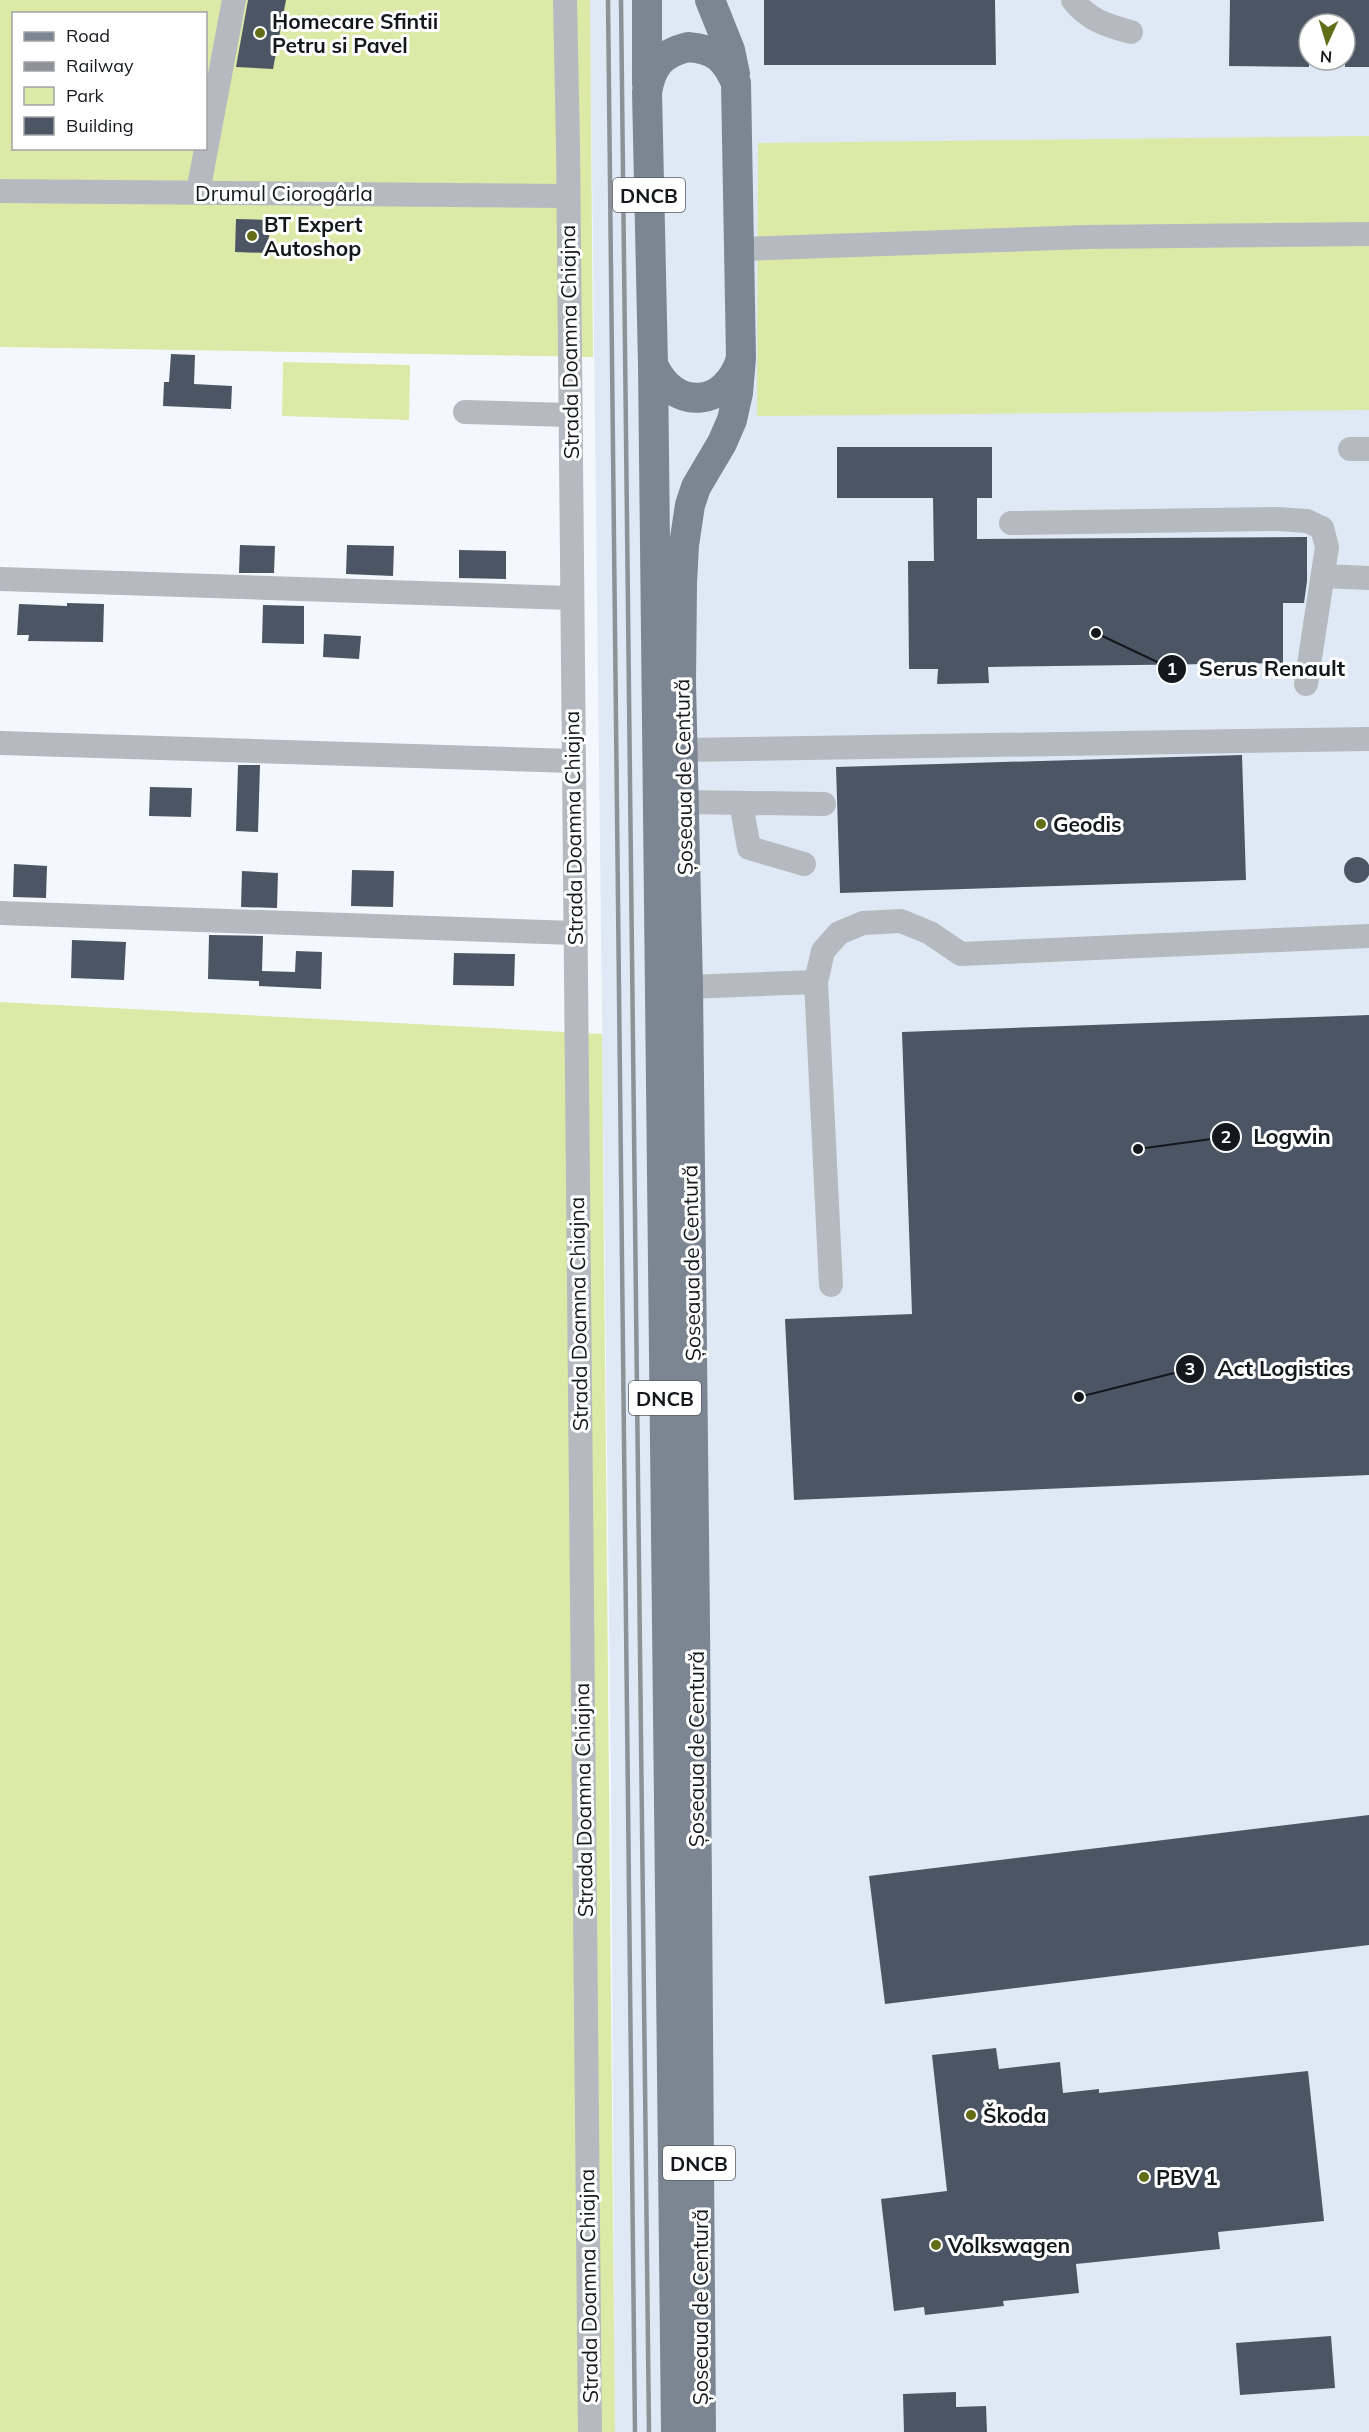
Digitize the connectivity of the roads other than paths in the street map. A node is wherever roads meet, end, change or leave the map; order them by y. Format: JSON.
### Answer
{"nodes":[{"id":1,"x":219,"y":0,"type":"edge"},
{"id":2,"x":234,"y":0,"type":"edge"},
{"id":3,"x":565,"y":0,"type":"edge"},
{"id":4,"x":647,"y":0,"type":"edge"},
{"id":5,"x":710,"y":0,"type":"edge"},
{"id":6,"x":1073,"y":0,"type":"edge"},
{"id":7,"x":1131,"y":32,"type":"dead end"},
{"id":8,"x":207,"y":65,"type":"edge"},
{"id":9,"x":736,"y":83,"type":"junction"},
{"id":10,"x":647,"y":92,"type":"junction"},
{"id":11,"x":207,"y":118,"type":"edge"},
{"id":12,"x":191,"y":150,"type":"edge"},
{"id":13,"x":200,"y":150,"type":"edge"},
{"id":14,"x":0,"y":191,"type":"edge"},
{"id":15,"x":190,"y":192,"type":"junction"},
{"id":16,"x":567,"y":196,"type":"junction"},
{"id":17,"x":1369,"y":234,"type":"edge"},
{"id":18,"x":740,"y":249,"type":"junction"},
{"id":19,"x":741,"y":358,"type":"junction"},
{"id":20,"x":653,"y":364,"type":"junction"},
{"id":21,"x":465,"y":412,"type":"dead end"},
{"id":22,"x":570,"y":415,"type":"junction"},
{"id":23,"x":1011,"y":523,"type":"dead end"},
{"id":24,"x":1323,"y":576,"type":"junction"},
{"id":25,"x":1369,"y":578,"type":"edge"},
{"id":26,"x":0,"y":579,"type":"edge"},
{"id":27,"x":571,"y":598,"type":"junction"},
{"id":28,"x":1306,"y":684,"type":"dead end"},
{"id":29,"x":1369,"y":739,"type":"edge"},
{"id":30,"x":0,"y":743,"type":"edge"},
{"id":31,"x":682,"y":750,"type":"junction"},
{"id":32,"x":573,"y":761,"type":"junction"},
{"id":33,"x":684,"y":802,"type":"junction"},
{"id":34,"x":741,"y":803,"type":"junction"},
{"id":35,"x":824,"y":804,"type":"dead end"},
{"id":36,"x":804,"y":864,"type":"dead end"},
{"id":37,"x":0,"y":913,"type":"edge"},
{"id":38,"x":575,"y":933,"type":"junction"},
{"id":39,"x":1369,"y":936,"type":"edge"},
{"id":40,"x":816,"y":982,"type":"junction"},
{"id":41,"x":688,"y":987,"type":"junction"},
{"id":42,"x":831,"y":1286,"type":"dead end"},
{"id":43,"x":590,"y":2432,"type":"edge"},
{"id":44,"x":676,"y":2432,"type":"edge"},
{"id":45,"x":701,"y":2432,"type":"edge"}],
"edges":[{"from":1,"to":8,"type":"street"},
{"from":2,"to":11,"type":"street"},
{"from":3,"to":16,"type":"street","name":"Strada Doamna Chiajna"},
{"from":4,"to":10,"type":"main road","number":"DNCB"},
{"from":5,"to":9,"type":"main road","number":"DNCB"},
{"from":6,"to":7,"type":"street"},
{"from":9,"to":10,"type":"main road","number":"DNCB"},
{"from":9,"to":18,"type":"main road","number":"DNCB"},
{"from":10,"to":20,"type":"main road","number":"DNCB"},
{"from":12,"to":15,"type":"street"},
{"from":13,"to":15,"type":"street"},
{"from":14,"to":15,"type":"street","name":"Drumul Ciorogârla"},
{"from":15,"to":16,"type":"street","name":"Drumul Ciorogârla"},
{"from":16,"to":22,"type":"street","name":"Strada Doamna Chiajna"},
{"from":17,"to":18,"type":"street"},
{"from":18,"to":19,"type":"main road","number":"DNCB"},
{"from":19,"to":20,"type":"main road","number":"DNCB"},
{"from":19,"to":31,"type":"main road","name":"Șoseaua de Centură","number":"DNCB"},
{"from":20,"to":44,"type":"main road","name":"Șoseaua de Centură","number":"DNCB"},
{"from":21,"to":22,"type":"street"},
{"from":22,"to":27,"type":"street","name":"Strada Doamna Chiajna"},
{"from":23,"to":24,"type":"street"},
{"from":24,"to":25,"type":"street"},
{"from":24,"to":28,"type":"street"},
{"from":26,"to":27,"type":"street"},
{"from":27,"to":32,"type":"street","name":"Strada Doamna Chiajna"},
{"from":29,"to":31,"type":"street"},
{"from":30,"to":32,"type":"street"},
{"from":31,"to":33,"type":"main road","name":"Șoseaua de Centură","number":"DNCB"},
{"from":32,"to":38,"type":"street","name":"Strada Doamna Chiajna"},
{"from":33,"to":34,"type":"street"},
{"from":33,"to":41,"type":"main road","name":"Șoseaua de Centură","number":"DNCB"},
{"from":34,"to":35,"type":"street"},
{"from":34,"to":36,"type":"street"},
{"from":37,"to":38,"type":"street"},
{"from":38,"to":43,"type":"street","name":"Strada Doamna Chiajna"},
{"from":39,"to":40,"type":"street"},
{"from":40,"to":41,"type":"street"},
{"from":40,"to":42,"type":"street"},
{"from":41,"to":45,"type":"main road","name":"Șoseaua de Centură","number":"DNCB"}]}
